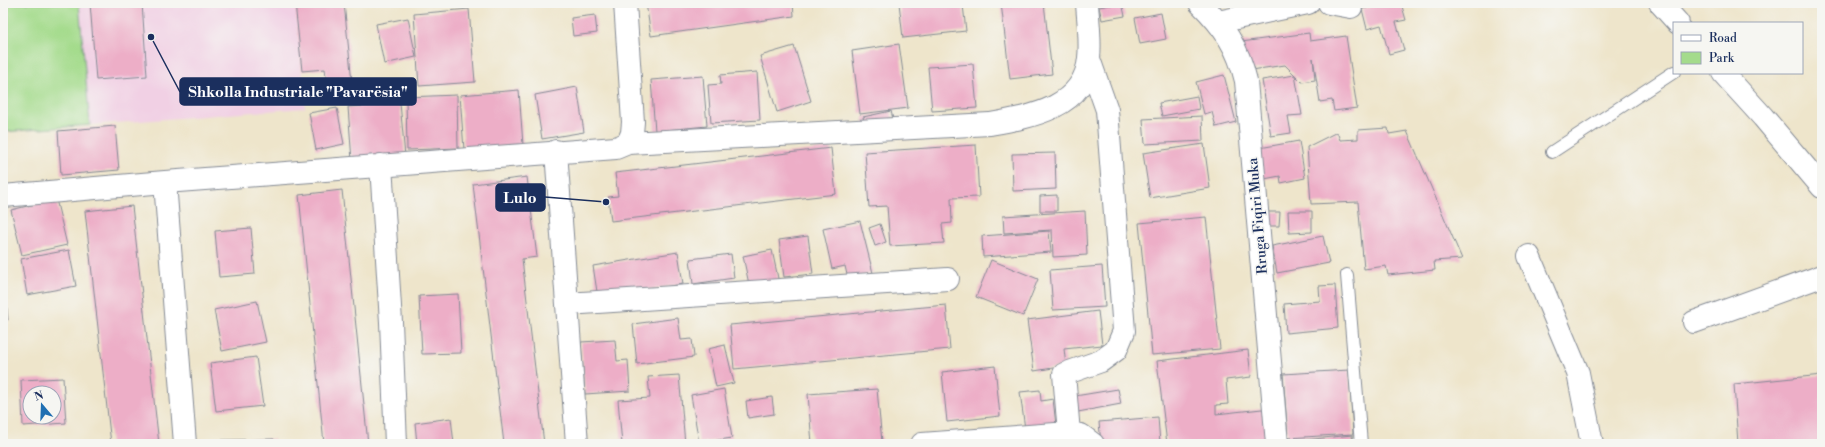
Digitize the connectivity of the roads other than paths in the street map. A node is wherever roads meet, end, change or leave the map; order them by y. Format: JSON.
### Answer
{"nodes":[{"id":1,"x":625,"y":3,"type":"edge"},
{"id":2,"x":1087,"y":3,"type":"edge"},
{"id":3,"x":1200,"y":3,"type":"edge"},
{"id":4,"x":1308,"y":3,"type":"edge"},
{"id":5,"x":1329,"y":3,"type":"edge"},
{"id":6,"x":1664,"y":4,"type":"edge"},
{"id":7,"x":1351,"y":7,"type":"dead end"},
{"id":8,"x":1218,"y":22,"type":"junction"},
{"id":9,"x":1677,"y":22,"type":"edge"},
{"id":10,"x":1089,"y":59,"type":"junction"},
{"id":11,"x":1673,"y":73,"type":"edge"},
{"id":12,"x":1724,"y":74,"type":"edge"},
{"id":13,"x":628,"y":143,"type":"junction"},
{"id":14,"x":556,"y":151,"type":"junction"},
{"id":15,"x":1552,"y":152,"type":"dead end"},
{"id":16,"x":381,"y":165,"type":"junction"},
{"id":17,"x":165,"y":182,"type":"junction"},
{"id":18,"x":1822,"y":187,"type":"edge"},
{"id":19,"x":3,"y":196,"type":"edge"},
{"id":20,"x":1529,"y":256,"type":"dead end"},
{"id":21,"x":1347,"y":275,"type":"dead end"},
{"id":22,"x":1822,"y":276,"type":"edge"},
{"id":23,"x":948,"y":279,"type":"dead end"},
{"id":24,"x":567,"y":304,"type":"junction"},
{"id":25,"x":1694,"y":322,"type":"dead end"},
{"id":26,"x":1069,"y":433,"type":"junction"},
{"id":27,"x":185,"y":444,"type":"edge"},
{"id":28,"x":396,"y":444,"type":"edge"},
{"id":29,"x":577,"y":444,"type":"edge"},
{"id":30,"x":922,"y":444,"type":"edge"},
{"id":31,"x":1093,"y":444,"type":"edge"},
{"id":32,"x":1277,"y":444,"type":"edge"},
{"id":33,"x":1361,"y":444,"type":"edge"},
{"id":34,"x":1592,"y":444,"type":"edge"}],
"edges":[{"from":1,"to":13,"type":"street"},
{"from":2,"to":10,"type":"street"},
{"from":3,"to":8,"type":"street","name":"Rruga Fiqiri Muka"},
{"from":4,"to":8,"type":"street"},
{"from":5,"to":7,"type":"street"},
{"from":6,"to":9,"type":"street"},
{"from":8,"to":32,"type":"street","name":"Rruga Fiqiri Muka"},
{"from":10,"to":13,"type":"street"},
{"from":10,"to":26,"type":"street"},
{"from":11,"to":15,"type":"lane"},
{"from":12,"to":18,"type":"street"},
{"from":13,"to":14,"type":"street"},
{"from":14,"to":16,"type":"street"},
{"from":14,"to":24,"type":"street"},
{"from":16,"to":17,"type":"street"},
{"from":16,"to":28,"type":"street"},
{"from":17,"to":19,"type":"street"},
{"from":17,"to":27,"type":"street"},
{"from":20,"to":34,"type":"street"},
{"from":21,"to":33,"type":"lane"},
{"from":22,"to":25,"type":"street"},
{"from":23,"to":24,"type":"street"},
{"from":24,"to":29,"type":"street"},
{"from":26,"to":30,"type":"street"},
{"from":26,"to":31,"type":"street"}]}
